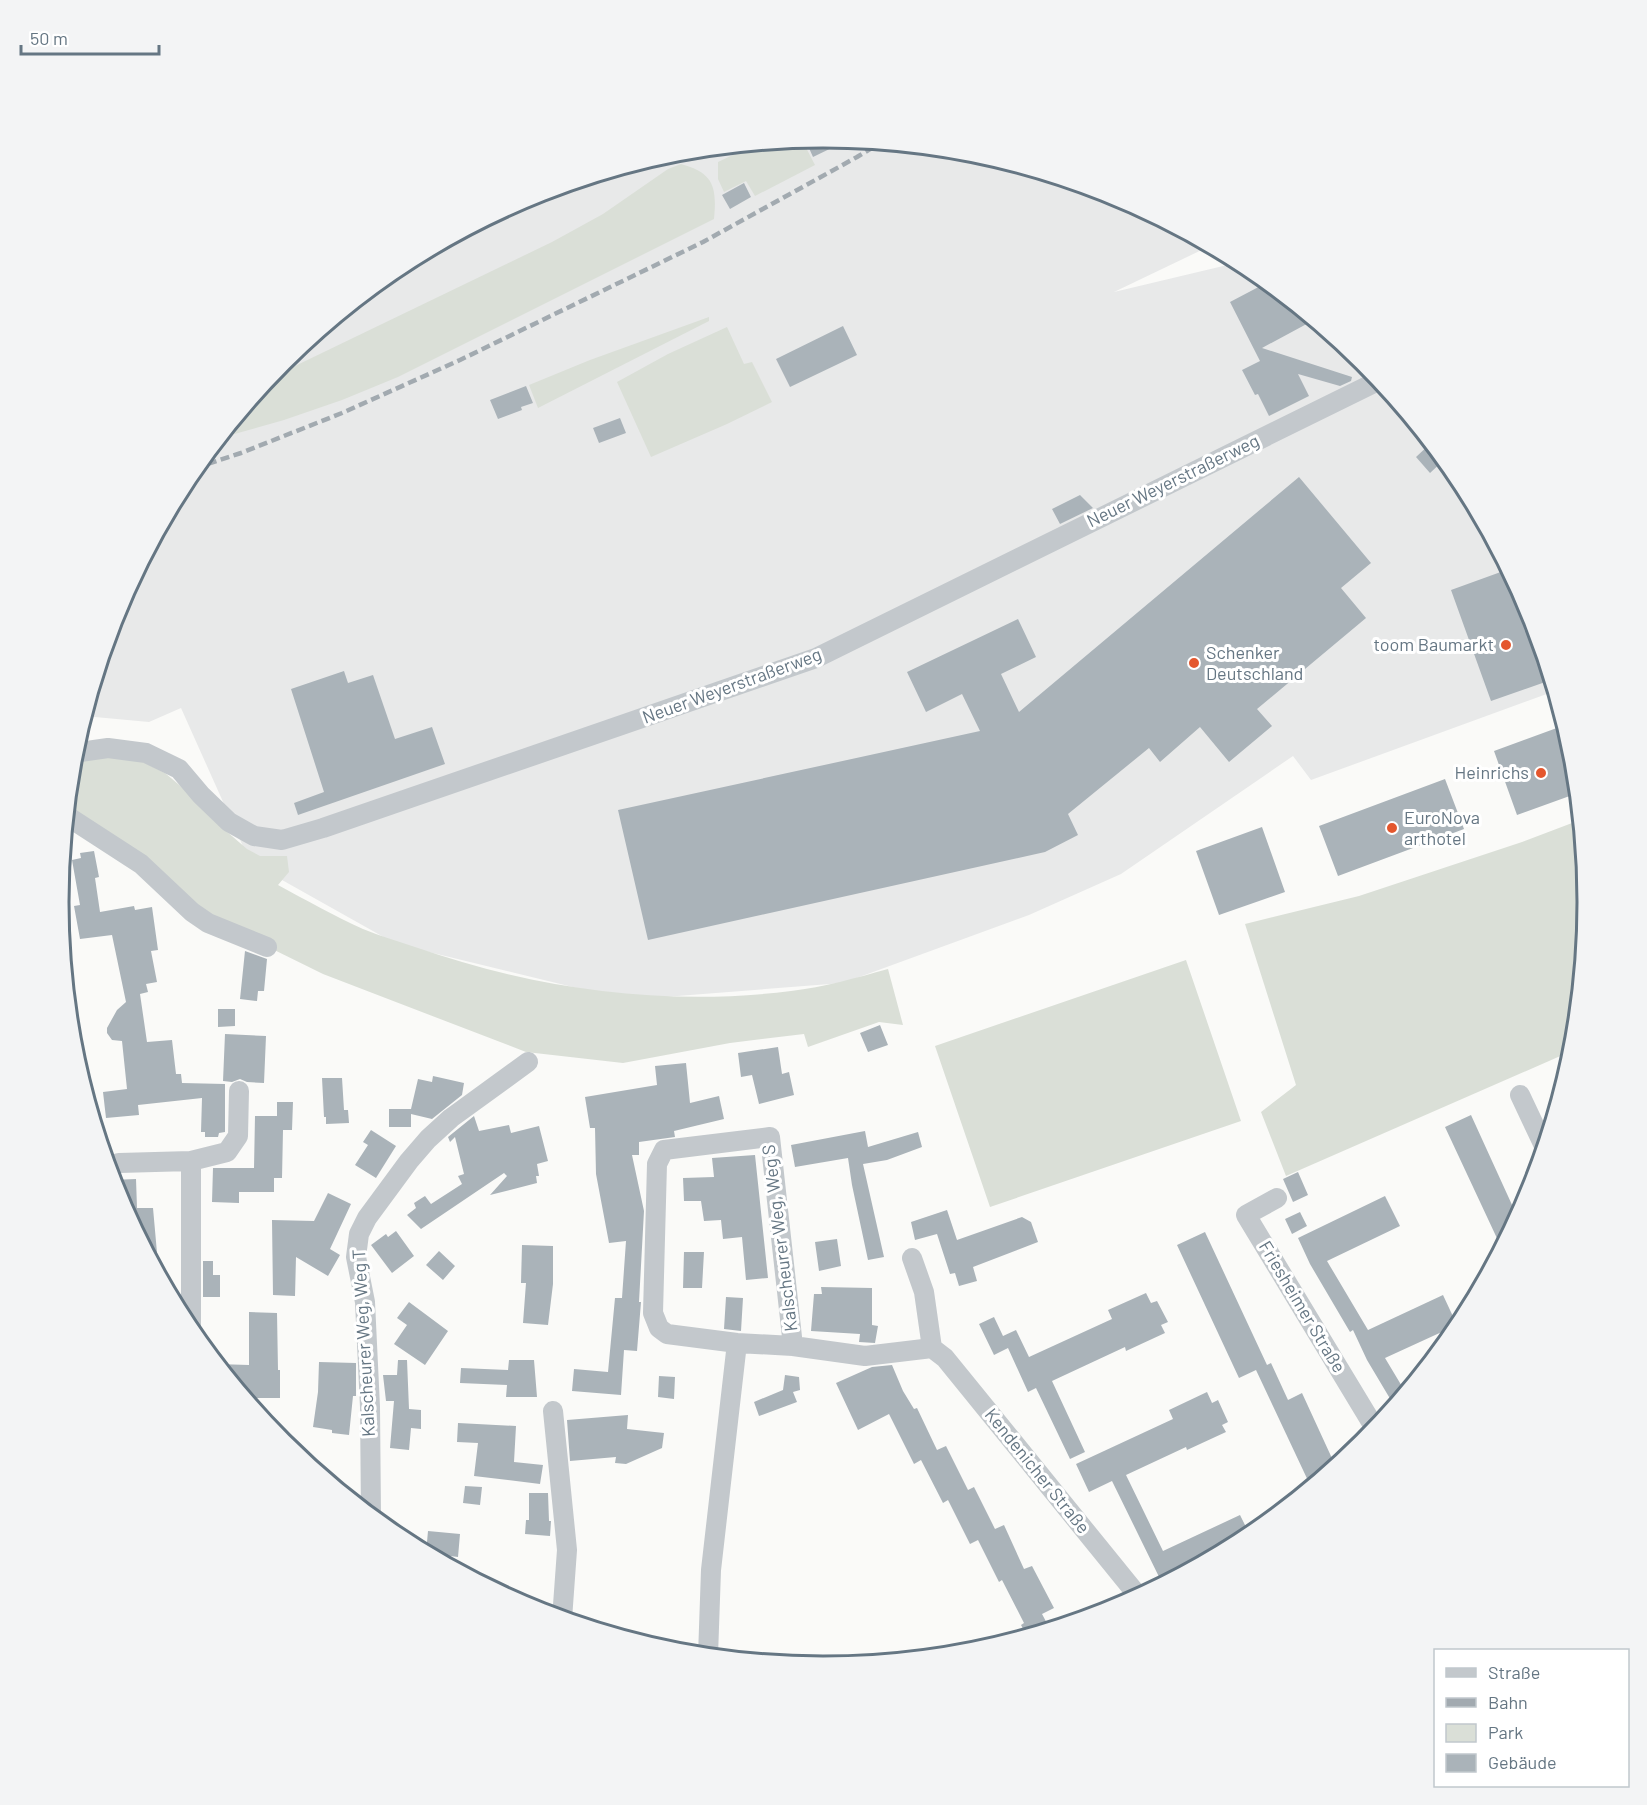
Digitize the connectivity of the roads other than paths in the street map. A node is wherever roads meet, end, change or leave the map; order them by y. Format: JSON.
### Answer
{"nodes":[{"id":1,"x":1371,"y":384,"type":"edge"},
{"id":2,"x":84,"y":751,"type":"edge"},
{"id":3,"x":74,"y":820,"type":"edge"},
{"id":4,"x":267,"y":946,"type":"dead end"},
{"id":5,"x":528,"y":1062,"type":"dead end"},
{"id":6,"x":239,"y":1091,"type":"dead end"},
{"id":7,"x":1520,"y":1095,"type":"dead end"},
{"id":8,"x":1540,"y":1138,"type":"edge"},
{"id":9,"x":191,"y":1161,"type":"junction"},
{"id":10,"x":116,"y":1164,"type":"edge"},
{"id":11,"x":1277,"y":1198,"type":"dead end"},
{"id":12,"x":912,"y":1258,"type":"dead end"},
{"id":13,"x":191,"y":1314,"type":"edge"},
{"id":14,"x":737,"y":1343,"type":"junction"},
{"id":15,"x":793,"y":1346,"type":"junction"},
{"id":16,"x":932,"y":1348,"type":"junction"},
{"id":17,"x":553,"y":1411,"type":"dead end"},
{"id":18,"x":1371,"y":1421,"type":"edge"},
{"id":19,"x":371,"y":1506,"type":"edge"},
{"id":20,"x":1133,"y":1590,"type":"edge"},
{"id":21,"x":563,"y":1610,"type":"edge"},
{"id":22,"x":708,"y":1648,"type":"edge"}],
"edges":[{"from":1,"to":2,"type":"street","name":"Neuer Weyerstraßerweg"},
{"from":3,"to":4,"type":"street"},
{"from":5,"to":19,"type":"street","name":"Kalscheurer Weg, Weg T"},
{"from":6,"to":9,"type":"street"},
{"from":7,"to":8,"type":"street"},
{"from":9,"to":10,"type":"street"},
{"from":9,"to":13,"type":"street"},
{"from":11,"to":18,"type":"street","name":"Friesheimer Straße"},
{"from":12,"to":16,"type":"street"},
{"from":14,"to":15,"type":"street","name":"Kalscheurer Weg, Weg S"},
{"from":14,"to":15,"type":"street","name":"Kalscheurer Weg, Weg S"},
{"from":14,"to":22,"type":"street"},
{"from":15,"to":16,"type":"street","name":"Kalscheurer Weg, Weg S"},
{"from":16,"to":20,"type":"street","name":"Kendenicher Straße"},
{"from":17,"to":21,"type":"street"}]}
